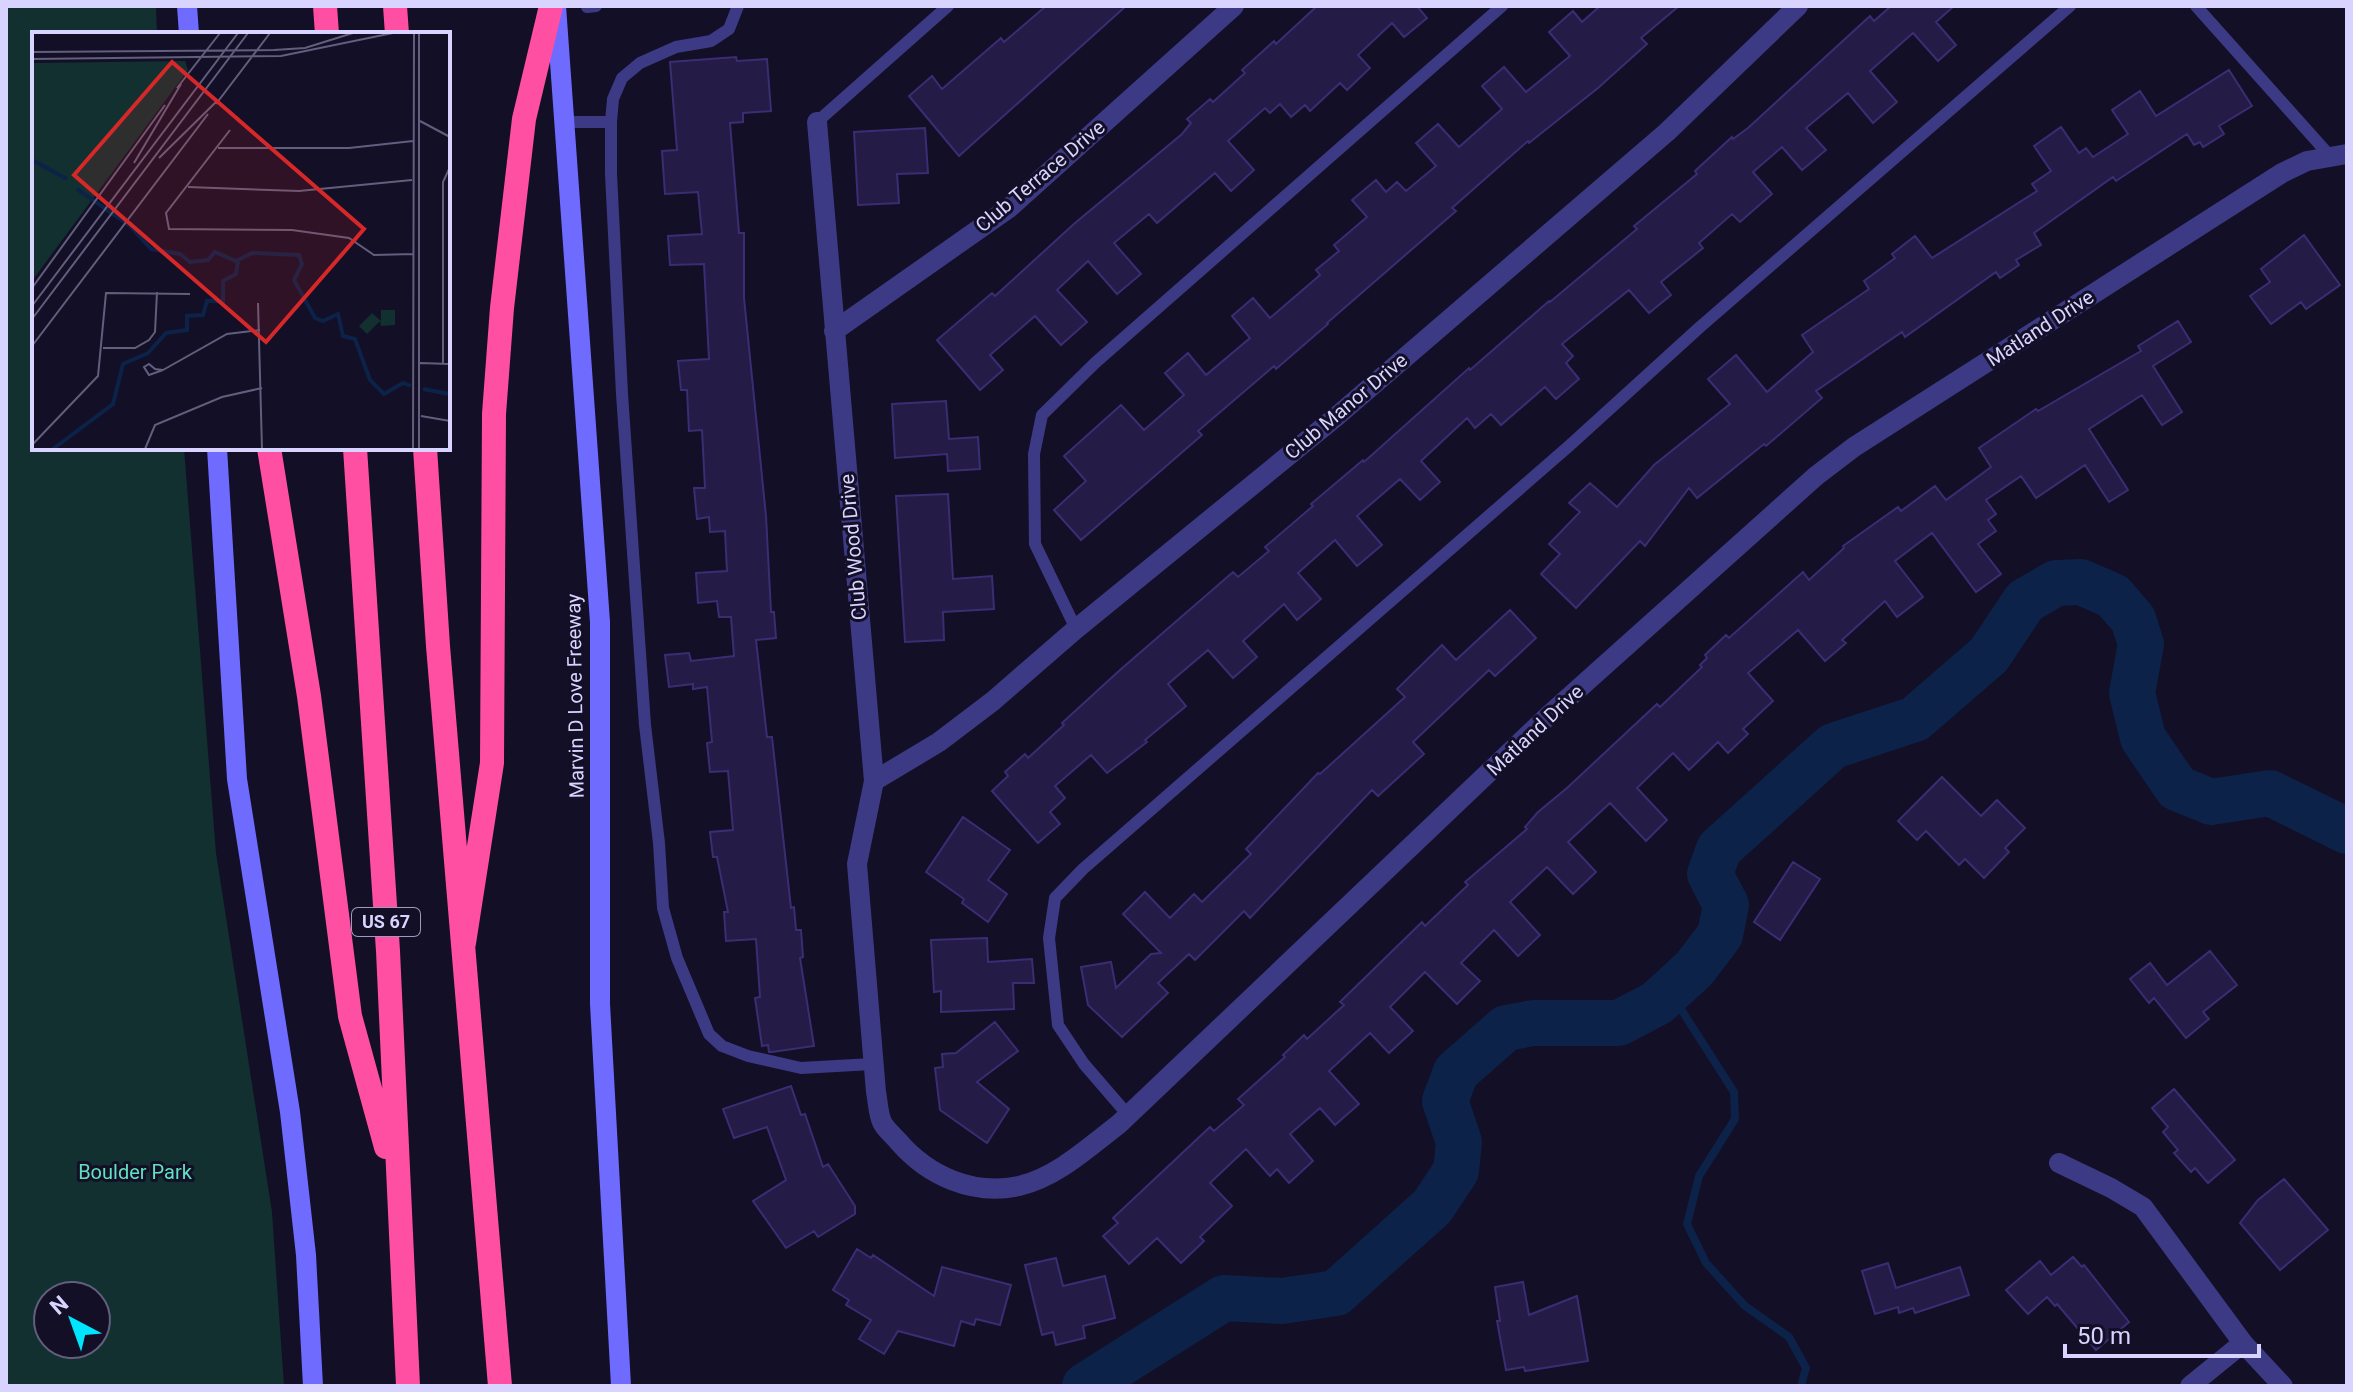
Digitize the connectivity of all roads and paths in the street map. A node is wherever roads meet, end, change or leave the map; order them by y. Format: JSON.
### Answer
{"nodes":[{"id":1,"x":187,"y":6,"type":"edge"},
{"id":2,"x":325,"y":6,"type":"edge"},
{"id":3,"x":395,"y":6,"type":"edge"},
{"id":4,"x":554,"y":6,"type":"edge"},
{"id":5,"x":738,"y":6,"type":"edge"},
{"id":6,"x":948,"y":6,"type":"edge"},
{"id":7,"x":1234,"y":6,"type":"edge"},
{"id":8,"x":1502,"y":6,"type":"edge"},
{"id":9,"x":1798,"y":6,"type":"edge"},
{"id":10,"x":2070,"y":6,"type":"edge"},
{"id":11,"x":2196,"y":6,"type":"edge"},
{"id":12,"x":189,"y":32,"type":"edge"},
{"id":13,"x":327,"y":32,"type":"edge"},
{"id":14,"x":397,"y":32,"type":"edge"},
{"id":15,"x":565,"y":122,"type":"junction"},
{"id":16,"x":611,"y":122,"type":"junction"},
{"id":17,"x":817,"y":122,"type":"joint"},
{"id":18,"x":2338,"y":155,"type":"edge"},
{"id":19,"x":834,"y":331,"type":"junction"},
{"id":20,"x":217,"y":450,"type":"edge"},
{"id":21,"x":269,"y":450,"type":"edge"},
{"id":22,"x":355,"y":450,"type":"edge"},
{"id":23,"x":425,"y":450,"type":"edge"},
{"id":24,"x":1076,"y":629,"type":"junction"},
{"id":25,"x":874,"y":781,"type":"junction"},
{"id":26,"x":464,"y":943,"type":"junction"},
{"id":27,"x":867,"y":972,"type":"joint"},
{"id":28,"x":872,"y":1064,"type":"junction"},
{"id":29,"x":1128,"y":1115,"type":"junction"},
{"id":30,"x":2059,"y":1163,"type":"dead end"},
{"id":31,"x":397,"y":1191,"type":"junction"},
{"id":32,"x":2243,"y":1343,"type":"junction"},
{"id":33,"x":408,"y":1374,"type":"edge"},
{"id":34,"x":313,"y":1386,"type":"edge"},
{"id":35,"x":500,"y":1386,"type":"edge"},
{"id":36,"x":621,"y":1386,"type":"edge"},
{"id":37,"x":2190,"y":1386,"type":"edge"},
{"id":38,"x":2283,"y":1386,"type":"edge"}],
"edges":[{"from":1,"to":12,"type":"main road"},
{"from":2,"to":13,"type":"highway"},
{"from":3,"to":14,"type":"highway"},
{"from":4,"to":15,"type":"main road","name":"Marvin D Love Freeway"},
{"from":4,"to":26,"type":"highway"},
{"from":5,"to":16,"type":"lane"},
{"from":6,"to":17,"type":"lane"},
{"from":7,"to":19,"type":"street","name":"Club Terrace Drive"},
{"from":8,"to":24,"type":"lane"},
{"from":9,"to":24,"type":"street","name":"Club Manor Drive"},
{"from":10,"to":29,"type":"lane"},
{"from":11,"to":18,"type":"lane"},
{"from":15,"to":16,"type":"lane"},
{"from":15,"to":36,"type":"main road","name":"Marvin D Love Freeway"},
{"from":16,"to":28,"type":"lane"},
{"from":17,"to":19,"type":"street","name":"Club Wood Drive"},
{"from":18,"to":29,"type":"street","name":"Matland Drive"},
{"from":19,"to":25,"type":"street","name":"Club Wood Drive"},
{"from":20,"to":34,"type":"main road"},
{"from":21,"to":31,"type":"highway"},
{"from":22,"to":31,"type":"highway","number":"US 67"},
{"from":23,"to":26,"type":"highway"},
{"from":24,"to":25,"type":"street","name":"Club Manor Drive"},
{"from":25,"to":27,"type":"street","name":"Club Wood Drive"},
{"from":26,"to":35,"type":"highway"},
{"from":27,"to":28,"type":"street","name":"Matland Drive"},
{"from":28,"to":29,"type":"street","name":"Matland Drive"},
{"from":30,"to":32,"type":"street"},
{"from":31,"to":33,"type":"highway","number":"US 67"},
{"from":32,"to":37,"type":"street"},
{"from":32,"to":38,"type":"street"}]}
